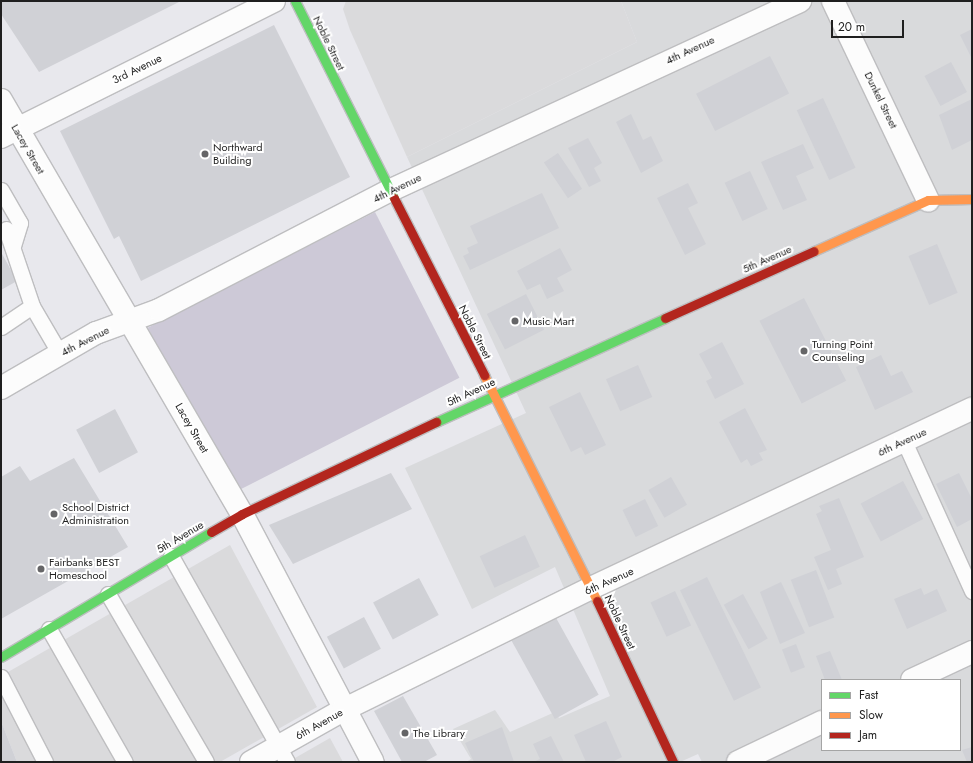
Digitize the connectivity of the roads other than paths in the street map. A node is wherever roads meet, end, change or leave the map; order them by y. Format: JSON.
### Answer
{"nodes":[{"id":1,"x":274,"y":1,"type":"edge"},
{"id":2,"x":295,"y":1,"type":"edge"},
{"id":3,"x":800,"y":1,"type":"edge"},
{"id":4,"x":833,"y":1,"type":"edge"},
{"id":5,"x":1,"y":100,"type":"edge"},
{"id":6,"x":9,"y":133,"type":"edge"},
{"id":7,"x":1,"y":190,"type":"edge"},
{"id":8,"x":390,"y":191,"type":"junction"},
{"id":9,"x":972,"y":199,"type":"edge"},
{"id":10,"x":928,"y":200,"type":"junction"},
{"id":11,"x":6,"y":229,"type":"dead end"},
{"id":12,"x":13,"y":246,"type":"junction"},
{"id":13,"x":32,"y":306,"type":"junction"},
{"id":14,"x":129,"y":321,"type":"junction"},
{"id":15,"x":1,"y":327,"type":"edge"},
{"id":16,"x":60,"y":354,"type":"junction"},
{"id":17,"x":1,"y":388,"type":"edge"},
{"id":18,"x":494,"y":395,"type":"junction"},
{"id":19,"x":972,"y":409,"type":"edge"},
{"id":20,"x":904,"y":441,"type":"junction"},
{"id":21,"x":242,"y":514,"type":"junction"},
{"id":22,"x":171,"y":556,"type":"junction"},
{"id":23,"x":591,"y":588,"type":"junction"},
{"id":24,"x":972,"y":591,"type":"edge"},
{"id":25,"x":108,"y":594,"type":"junction"},
{"id":26,"x":49,"y":628,"type":"junction"},
{"id":27,"x":972,"y":652,"type":"edge"},
{"id":28,"x":1,"y":657,"type":"edge"},
{"id":29,"x":1,"y":676,"type":"edge"},
{"id":30,"x":914,"y":679,"type":"edge"},
{"id":31,"x":343,"y":710,"type":"junction"},
{"id":32,"x":821,"y":722,"type":"edge"},
{"id":33,"x":283,"y":754,"type":"edge"},
{"id":34,"x":45,"y":762,"type":"edge"},
{"id":35,"x":126,"y":762,"type":"edge"},
{"id":36,"x":206,"y":762,"type":"edge"},
{"id":37,"x":251,"y":762,"type":"edge"},
{"id":38,"x":373,"y":762,"type":"edge"},
{"id":39,"x":674,"y":762,"type":"edge"},
{"id":40,"x":738,"y":762,"type":"edge"}],
"edges":[{"from":1,"to":6,"type":"street","name":"3rd Avenue"},
{"from":2,"to":8,"type":"street","name":"Noble Street"},
{"from":3,"to":8,"type":"street","name":"4th Avenue"},
{"from":4,"to":10,"type":"street","name":"Dunkel Street"},
{"from":5,"to":6,"type":"street","name":"Lacey Street"},
{"from":6,"to":14,"type":"street","name":"Lacey Street"},
{"from":7,"to":12,"type":"lane"},
{"from":8,"to":14,"type":"street","name":"4th Avenue"},
{"from":8,"to":18,"type":"street","name":"Noble Street"},
{"from":9,"to":10,"type":"street","name":"5th Avenue"},
{"from":10,"to":18,"type":"street","name":"5th Avenue"},
{"from":11,"to":12,"type":"lane"},
{"from":12,"to":13,"type":"lane"},
{"from":13,"to":15,"type":"lane"},
{"from":13,"to":16,"type":"lane"},
{"from":14,"to":16,"type":"street","name":"4th Avenue"},
{"from":14,"to":21,"type":"street","name":"Lacey Street"},
{"from":16,"to":17,"type":"street","name":"4th Avenue"},
{"from":18,"to":21,"type":"street","name":"5th Avenue"},
{"from":18,"to":23,"type":"street","name":"Noble Street"},
{"from":19,"to":20,"type":"street","name":"6th Avenue"},
{"from":20,"to":23,"type":"street","name":"6th Avenue"},
{"from":20,"to":24,"type":"lane"},
{"from":21,"to":22,"type":"street","name":"5th Avenue"},
{"from":21,"to":31,"type":"street","name":"Lacey Street"},
{"from":22,"to":25,"type":"street","name":"5th Avenue"},
{"from":22,"to":33,"type":"lane"},
{"from":23,"to":31,"type":"street","name":"6th Avenue"},
{"from":23,"to":39,"type":"street","name":"Noble Street"},
{"from":25,"to":26,"type":"street","name":"5th Avenue"},
{"from":25,"to":36,"type":"lane"},
{"from":26,"to":28,"type":"street","name":"5th Avenue"},
{"from":26,"to":35,"type":"lane"},
{"from":27,"to":30,"type":"street"},
{"from":29,"to":34,"type":"lane"},
{"from":31,"to":33,"type":"street","name":"6th Avenue"},
{"from":31,"to":38,"type":"street","name":"Lacey Street"},
{"from":32,"to":40,"type":"street"},
{"from":33,"to":37,"type":"street","name":"6th Avenue"}]}
